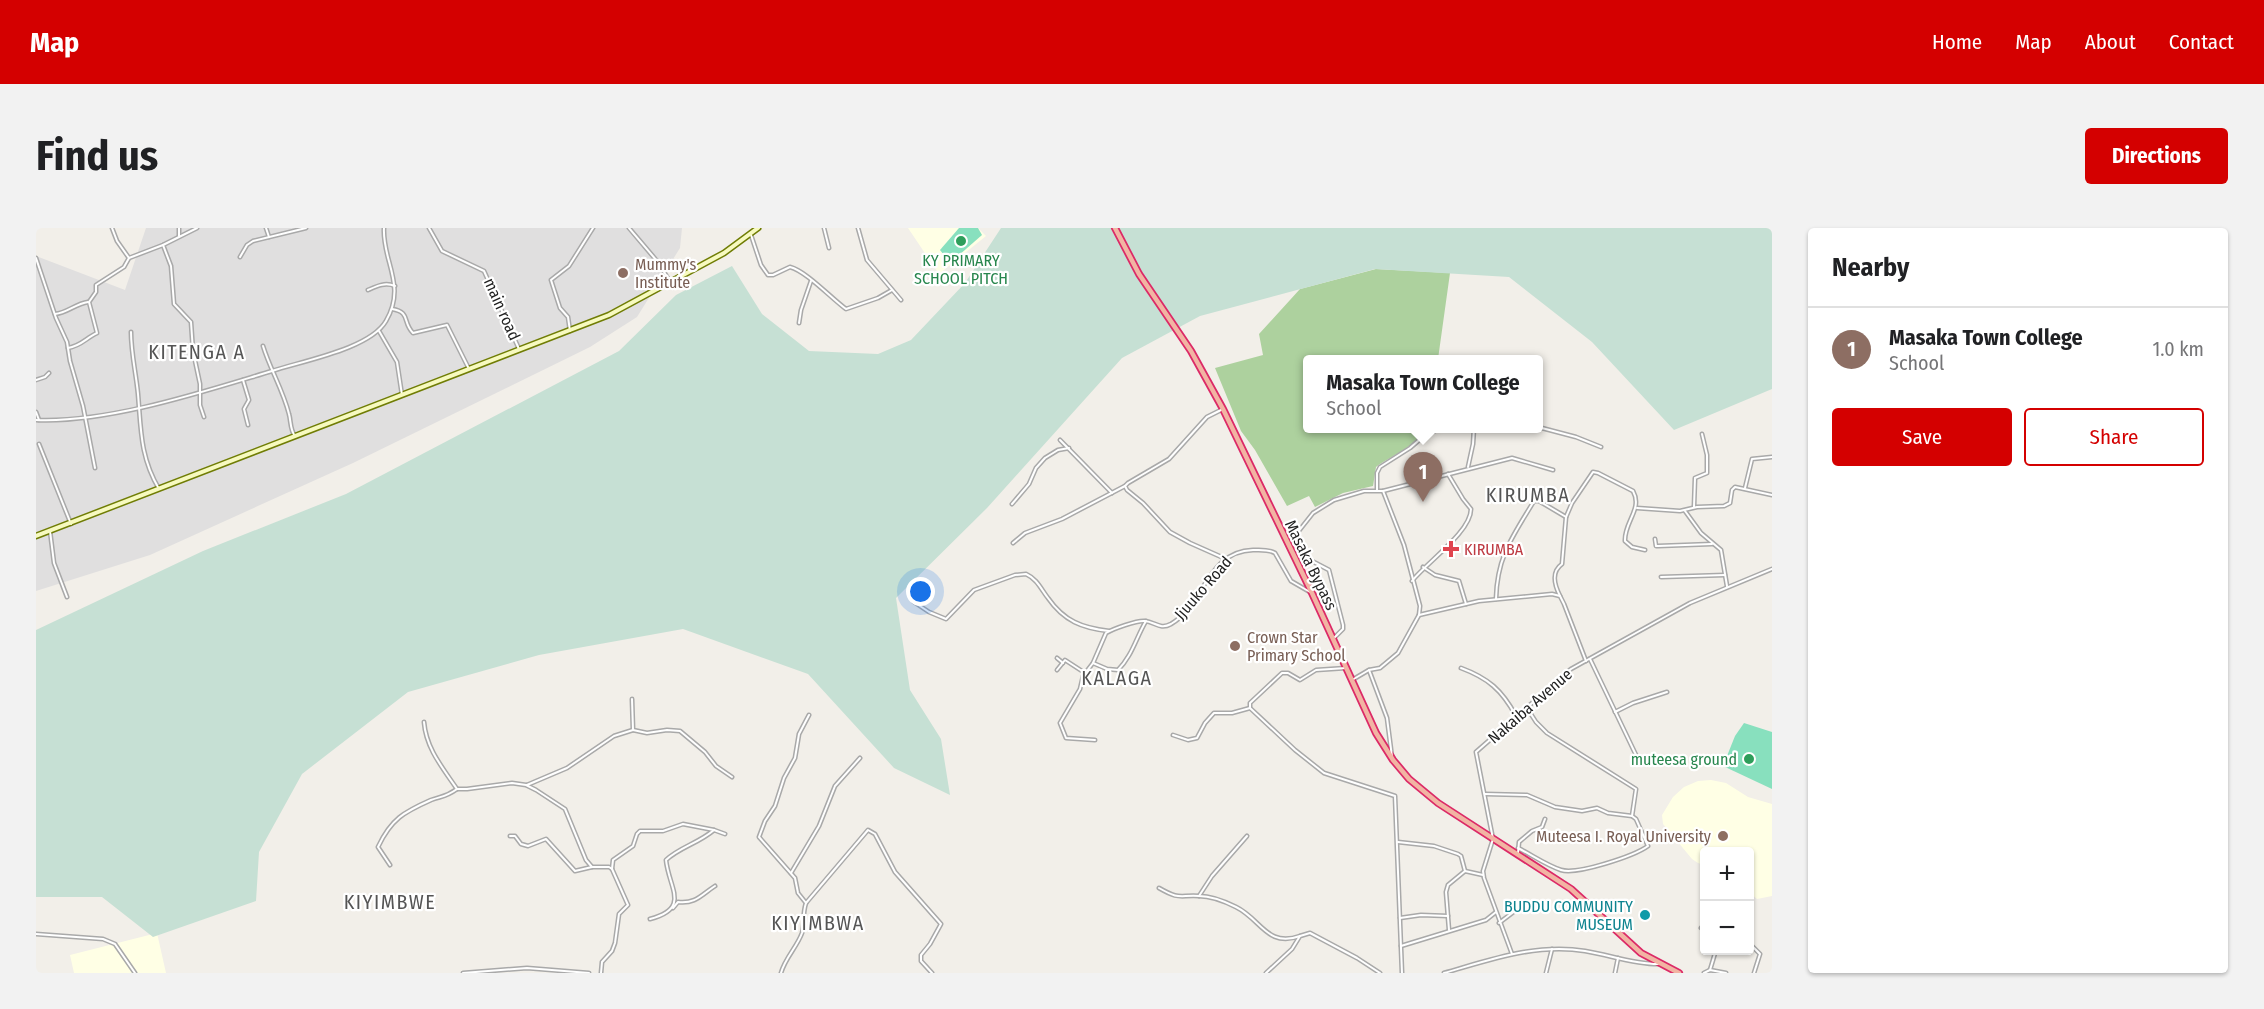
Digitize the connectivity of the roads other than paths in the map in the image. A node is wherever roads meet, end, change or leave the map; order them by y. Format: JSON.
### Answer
{"nodes":[{"id":1,"x":112,"y":228,"type":"edge"},
{"id":2,"x":179,"y":228,"type":"edge"},
{"id":3,"x":197,"y":228,"type":"edge"},
{"id":4,"x":266,"y":228,"type":"edge"},
{"id":5,"x":306,"y":228,"type":"edge"},
{"id":6,"x":384,"y":228,"type":"edge"},
{"id":7,"x":429,"y":228,"type":"edge"},
{"id":8,"x":593,"y":228,"type":"edge"},
{"id":9,"x":630,"y":228,"type":"edge"},
{"id":10,"x":758,"y":228,"type":"edge"},
{"id":11,"x":824,"y":228,"type":"edge"},
{"id":12,"x":858,"y":228,"type":"edge"},
{"id":13,"x":1115,"y":228,"type":"edge"},
{"id":14,"x":751,"y":235,"type":"junction"},
{"id":15,"x":179,"y":236,"type":"junction"},
{"id":16,"x":269,"y":237,"type":"junction"},
{"id":17,"x":164,"y":245,"type":"junction"},
{"id":18,"x":829,"y":248,"type":"dead end"},
{"id":19,"x":240,"y":257,"type":"dead end"},
{"id":20,"x":36,"y":258,"type":"edge"},
{"id":21,"x":129,"y":258,"type":"junction"},
{"id":22,"x":811,"y":281,"type":"junction"},
{"id":23,"x":671,"y":283,"type":"junction"},
{"id":24,"x":394,"y":286,"type":"junction"},
{"id":25,"x":368,"y":290,"type":"dead end"},
{"id":26,"x":892,"y":290,"type":"junction"},
{"id":27,"x":901,"y":300,"type":"dead end"},
{"id":28,"x":89,"y":302,"type":"junction"},
{"id":29,"x":392,"y":309,"type":"junction"},
{"id":30,"x":55,"y":314,"type":"junction"},
{"id":31,"x":799,"y":323,"type":"dead end"},
{"id":32,"x":379,"y":331,"type":"junction"},
{"id":33,"x":570,"y":331,"type":"junction"},
{"id":34,"x":132,"y":332,"type":"dead end"},
{"id":35,"x":262,"y":346,"type":"dead end"},
{"id":36,"x":69,"y":348,"type":"junction"},
{"id":37,"x":520,"y":350,"type":"junction"},
{"id":38,"x":469,"y":369,"type":"junction"},
{"id":39,"x":274,"y":370,"type":"junction"},
{"id":40,"x":48,"y":373,"type":"dead end"},
{"id":41,"x":36,"y":380,"type":"edge"},
{"id":42,"x":243,"y":380,"type":"junction"},
{"id":43,"x":201,"y":392,"type":"junction"},
{"id":44,"x":402,"y":395,"type":"junction"},
{"id":45,"x":138,"y":407,"type":"junction"},
{"id":46,"x":1223,"y":409,"type":"junction"},
{"id":47,"x":36,"y":412,"type":"edge"},
{"id":48,"x":85,"y":417,"type":"junction"},
{"id":49,"x":204,"y":417,"type":"dead end"},
{"id":50,"x":37,"y":420,"type":"edge"},
{"id":51,"x":248,"y":425,"type":"dead end"},
{"id":52,"x":1543,"y":428,"type":"edge"},
{"id":53,"x":1431,"y":433,"type":"edge"},
{"id":54,"x":1474,"y":433,"type":"edge"},
{"id":55,"x":1702,"y":434,"type":"dead end"},
{"id":56,"x":295,"y":436,"type":"junction"},
{"id":57,"x":1060,"y":440,"type":"dead end"},
{"id":58,"x":39,"y":444,"type":"dead end"},
{"id":59,"x":1601,"y":447,"type":"dead end"},
{"id":60,"x":1069,"y":448,"type":"junction"},
{"id":61,"x":1772,"y":457,"type":"edge"},
{"id":62,"x":95,"y":468,"type":"dead end"},
{"id":63,"x":1468,"y":468,"type":"junction"},
{"id":64,"x":1553,"y":470,"type":"dead end"},
{"id":65,"x":1448,"y":474,"type":"junction"},
{"id":66,"x":1125,"y":486,"type":"junction"},
{"id":67,"x":1745,"y":488,"type":"junction"},
{"id":68,"x":159,"y":489,"type":"junction"},
{"id":69,"x":1377,"y":490,"type":"junction"},
{"id":70,"x":1383,"y":490,"type":"junction"},
{"id":71,"x":1112,"y":493,"type":"junction"},
{"id":72,"x":1772,"y":495,"type":"edge"},
{"id":73,"x":1012,"y":504,"type":"dead end"},
{"id":74,"x":1694,"y":507,"type":"junction"},
{"id":75,"x":1637,"y":508,"type":"junction"},
{"id":76,"x":1684,"y":511,"type":"junction"},
{"id":77,"x":1566,"y":517,"type":"junction"},
{"id":78,"x":71,"y":524,"type":"junction"},
{"id":79,"x":50,"y":531,"type":"junction"},
{"id":80,"x":37,"y":534,"type":"edge"},
{"id":81,"x":1655,"y":539,"type":"dead end"},
{"id":82,"x":1014,"y":543,"type":"dead end"},
{"id":83,"x":1715,"y":544,"type":"junction"},
{"id":84,"x":1646,"y":550,"type":"dead end"},
{"id":85,"x":1226,"y":559,"type":"junction"},
{"id":86,"x":1423,"y":567,"type":"junction"},
{"id":87,"x":1772,"y":569,"type":"edge"},
{"id":88,"x":1725,"y":575,"type":"junction"},
{"id":89,"x":1661,"y":577,"type":"dead end"},
{"id":90,"x":1412,"y":581,"type":"junction"},
{"id":91,"x":1727,"y":586,"type":"junction"},
{"id":92,"x":1557,"y":590,"type":"junction"},
{"id":93,"x":1312,"y":593,"type":"junction"},
{"id":94,"x":1552,"y":594,"type":"junction"},
{"id":95,"x":67,"y":597,"type":"dead end"},
{"id":96,"x":1560,"y":597,"type":"junction"},
{"id":97,"x":1496,"y":599,"type":"junction"},
{"id":98,"x":914,"y":602,"type":"dead end"},
{"id":99,"x":1466,"y":604,"type":"junction"},
{"id":100,"x":1420,"y":606,"type":"junction"},
{"id":101,"x":1428,"y":613,"type":"junction"},
{"id":102,"x":1419,"y":615,"type":"junction"},
{"id":103,"x":1146,"y":621,"type":"junction"},
{"id":104,"x":1109,"y":631,"type":"junction"},
{"id":105,"x":1333,"y":639,"type":"junction"},
{"id":106,"x":1057,"y":658,"type":"dead end"},
{"id":107,"x":1590,"y":659,"type":"junction"},
{"id":108,"x":1586,"y":661,"type":"junction"},
{"id":109,"x":1064,"y":663,"type":"junction"},
{"id":110,"x":1093,"y":663,"type":"junction"},
{"id":111,"x":1347,"y":668,"type":"junction"},
{"id":112,"x":1461,"y":668,"type":"dead end"},
{"id":113,"x":1057,"y":670,"type":"dead end"},
{"id":114,"x":1369,"y":670,"type":"junction"},
{"id":115,"x":1377,"y":670,"type":"junction"},
{"id":116,"x":1085,"y":673,"type":"junction"},
{"id":117,"x":1372,"y":676,"type":"junction"},
{"id":118,"x":1352,"y":680,"type":"junction"},
{"id":119,"x":1667,"y":692,"type":"dead end"},
{"id":120,"x":632,"y":699,"type":"dead end"},
{"id":121,"x":1250,"y":708,"type":"junction"},
{"id":122,"x":1527,"y":708,"type":"junction"},
{"id":123,"x":1615,"y":712,"type":"junction"},
{"id":124,"x":809,"y":715,"type":"dead end"},
{"id":125,"x":1516,"y":716,"type":"junction"},
{"id":126,"x":424,"y":722,"type":"dead end"},
{"id":127,"x":633,"y":730,"type":"junction"},
{"id":128,"x":1173,"y":735,"type":"dead end"},
{"id":129,"x":1095,"y":740,"type":"dead end"},
{"id":130,"x":1636,"y":755,"type":"dead end"},
{"id":131,"x":860,"y":758,"type":"dead end"},
{"id":132,"x":1393,"y":760,"type":"junction"},
{"id":133,"x":732,"y":777,"type":"dead end"},
{"id":134,"x":526,"y":785,"type":"junction"},
{"id":135,"x":457,"y":789,"type":"junction"},
{"id":136,"x":1485,"y":794,"type":"junction"},
{"id":137,"x":1632,"y":816,"type":"junction"},
{"id":138,"x":1545,"y":819,"type":"dead end"},
{"id":139,"x":714,"y":830,"type":"junction"},
{"id":140,"x":725,"y":834,"type":"dead end"},
{"id":141,"x":510,"y":836,"type":"dead end"},
{"id":142,"x":1247,"y":836,"type":"dead end"},
{"id":143,"x":1493,"y":839,"type":"junction"},
{"id":144,"x":1398,"y":842,"type":"junction"},
{"id":145,"x":1518,"y":851,"type":"junction"},
{"id":146,"x":390,"y":865,"type":"dead end"},
{"id":147,"x":592,"y":867,"type":"junction"},
{"id":148,"x":612,"y":869,"type":"junction"},
{"id":149,"x":1465,"y":871,"type":"junction"},
{"id":150,"x":791,"y":873,"type":"junction"},
{"id":151,"x":1484,"y":875,"type":"junction"},
{"id":152,"x":715,"y":886,"type":"dead end"},
{"id":153,"x":1159,"y":888,"type":"dead end"},
{"id":154,"x":1199,"y":896,"type":"junction"},
{"id":155,"x":806,"y":903,"type":"junction"},
{"id":156,"x":671,"y":910,"type":"junction"},
{"id":157,"x":1536,"y":910,"type":"dead end"},
{"id":158,"x":1496,"y":912,"type":"junction"},
{"id":159,"x":1448,"y":916,"type":"junction"},
{"id":160,"x":1400,"y":918,"type":"junction"},
{"id":161,"x":650,"y":919,"type":"dead end"},
{"id":162,"x":1499,"y":923,"type":"junction"},
{"id":163,"x":1449,"y":930,"type":"junction"},
{"id":164,"x":36,"y":934,"type":"edge"},
{"id":165,"x":1300,"y":936,"type":"junction"},
{"id":166,"x":1401,"y":946,"type":"junction"},
{"id":167,"x":1754,"y":949,"type":"edge"},
{"id":168,"x":1552,"y":950,"type":"junction"},
{"id":169,"x":1512,"y":954,"type":"junction"},
{"id":170,"x":1715,"y":955,"type":"edge"},
{"id":171,"x":1618,"y":958,"type":"junction"},
{"id":172,"x":1658,"y":963,"type":"junction"},
{"id":173,"x":527,"y":968,"type":"junction"},
{"id":174,"x":1710,"y":970,"type":"junction"},
{"id":175,"x":135,"y":973,"type":"edge"},
{"id":176,"x":463,"y":973,"type":"edge"},
{"id":177,"x":526,"y":973,"type":"edge"},
{"id":178,"x":589,"y":973,"type":"edge"},
{"id":179,"x":601,"y":973,"type":"edge"},
{"id":180,"x":781,"y":973,"type":"edge"},
{"id":181,"x":932,"y":973,"type":"edge"},
{"id":182,"x":1266,"y":973,"type":"edge"},
{"id":183,"x":1380,"y":973,"type":"edge"},
{"id":184,"x":1402,"y":973,"type":"edge"},
{"id":185,"x":1444,"y":973,"type":"edge"},
{"id":186,"x":1546,"y":973,"type":"edge"},
{"id":187,"x":1615,"y":973,"type":"edge"},
{"id":188,"x":1679,"y":973,"type":"edge"},
{"id":189,"x":1704,"y":973,"type":"edge"},
{"id":190,"x":1726,"y":973,"type":"edge"},
{"id":191,"x":1754,"y":973,"type":"edge"}],
"edges":[{"from":1,"to":21,"type":"street"},
{"from":2,"to":15,"type":"street"},
{"from":3,"to":15,"type":"street"},
{"from":4,"to":16,"type":"street"},
{"from":5,"to":16,"type":"street"},
{"from":6,"to":24,"type":"street"},
{"from":7,"to":37,"type":"street","name":"main road"},
{"from":8,"to":33,"type":"street"},
{"from":9,"to":23,"type":"street"},
{"from":10,"to":14,"type":"main road"},
{"from":11,"to":18,"type":"street"},
{"from":12,"to":26,"type":"street"},
{"from":13,"to":46,"type":"highway","name":"Masaka Bypass"},
{"from":14,"to":22,"type":"street"},
{"from":14,"to":23,"type":"main road"},
{"from":15,"to":17,"type":"street"},
{"from":16,"to":19,"type":"street"},
{"from":17,"to":21,"type":"street"},
{"from":17,"to":43,"type":"street"},
{"from":20,"to":30,"type":"street"},
{"from":21,"to":28,"type":"street"},
{"from":22,"to":26,"type":"street"},
{"from":22,"to":31,"type":"street"},
{"from":23,"to":33,"type":"main road"},
{"from":24,"to":25,"type":"street"},
{"from":24,"to":29,"type":"street"},
{"from":26,"to":27,"type":"street"},
{"from":28,"to":30,"type":"street"},
{"from":28,"to":36,"type":"street"},
{"from":29,"to":32,"type":"street"},
{"from":29,"to":38,"type":"street"},
{"from":30,"to":36,"type":"street"},
{"from":32,"to":39,"type":"street"},
{"from":32,"to":44,"type":"street"},
{"from":33,"to":37,"type":"main road"},
{"from":34,"to":45,"type":"street"},
{"from":35,"to":39,"type":"street"},
{"from":36,"to":48,"type":"street"},
{"from":37,"to":38,"type":"main road"},
{"from":38,"to":44,"type":"main road"},
{"from":39,"to":42,"type":"street"},
{"from":39,"to":56,"type":"street"},
{"from":40,"to":41,"type":"street"},
{"from":42,"to":43,"type":"street"},
{"from":42,"to":51,"type":"street"},
{"from":43,"to":45,"type":"street"},
{"from":43,"to":49,"type":"street"},
{"from":44,"to":56,"type":"main road"},
{"from":45,"to":48,"type":"street"},
{"from":45,"to":68,"type":"street"},
{"from":46,"to":66,"type":"street"},
{"from":46,"to":93,"type":"highway","name":"Masaka Bypass"},
{"from":47,"to":50,"type":"street"},
{"from":48,"to":50,"type":"street"},
{"from":48,"to":62,"type":"street"},
{"from":52,"to":59,"type":"street"},
{"from":53,"to":69,"type":"street"},
{"from":54,"to":63,"type":"street"},
{"from":55,"to":74,"type":"street"},
{"from":56,"to":68,"type":"main road"},
{"from":57,"to":60,"type":"street"},
{"from":58,"to":78,"type":"street"},
{"from":60,"to":71,"type":"street"},
{"from":60,"to":73,"type":"street"},
{"from":61,"to":67,"type":"street"},
{"from":63,"to":64,"type":"street"},
{"from":63,"to":65,"type":"street"},
{"from":65,"to":70,"type":"street"},
{"from":65,"to":86,"type":"street"},
{"from":66,"to":71,"type":"street"},
{"from":66,"to":85,"type":"street"},
{"from":67,"to":72,"type":"street"},
{"from":67,"to":74,"type":"street"},
{"from":68,"to":78,"type":"main road"},
{"from":69,"to":70,"type":"street"},
{"from":69,"to":105,"type":"street"},
{"from":70,"to":90,"type":"street"},
{"from":71,"to":82,"type":"street"},
{"from":74,"to":76,"type":"street"},
{"from":75,"to":76,"type":"street"},
{"from":75,"to":77,"type":"street"},
{"from":75,"to":84,"type":"street"},
{"from":76,"to":83,"type":"street"},
{"from":77,"to":92,"type":"street"},
{"from":77,"to":97,"type":"street"},
{"from":78,"to":79,"type":"main road"},
{"from":79,"to":80,"type":"main road"},
{"from":79,"to":95,"type":"street"},
{"from":81,"to":83,"type":"street"},
{"from":83,"to":88,"type":"street"},
{"from":85,"to":93,"type":"street","name":"Jjuuko Road"},
{"from":85,"to":103,"type":"street","name":"Jjuuko Road"},
{"from":86,"to":90,"type":"street"},
{"from":86,"to":99,"type":"street"},
{"from":87,"to":91,"type":"street","name":"Nakaiba Avenue"},
{"from":88,"to":89,"type":"street"},
{"from":88,"to":91,"type":"street"},
{"from":90,"to":100,"type":"street"},
{"from":91,"to":107,"type":"street","name":"Nakaiba Avenue"},
{"from":92,"to":94,"type":"street"},
{"from":92,"to":96,"type":"street"},
{"from":93,"to":105,"type":"highway","name":"Masaka Bypass"},
{"from":94,"to":96,"type":"street"},
{"from":94,"to":97,"type":"street"},
{"from":96,"to":108,"type":"street"},
{"from":97,"to":99,"type":"street"},
{"from":98,"to":104,"type":"street"},
{"from":99,"to":101,"type":"street"},
{"from":100,"to":101,"type":"street"},
{"from":100,"to":102,"type":"street"},
{"from":101,"to":102,"type":"street"},
{"from":102,"to":115,"type":"street"},
{"from":103,"to":104,"type":"street","name":"Jjuuko Road"},
{"from":103,"to":110,"type":"street"},
{"from":104,"to":110,"type":"street"},
{"from":105,"to":111,"type":"highway","name":"Masaka Bypass"},
{"from":106,"to":109,"type":"street"},
{"from":107,"to":108,"type":"street","name":"Nakaiba Avenue"},
{"from":107,"to":123,"type":"street"},
{"from":108,"to":122,"type":"street","name":"Nakaiba Avenue"},
{"from":109,"to":113,"type":"street"},
{"from":109,"to":116,"type":"street"},
{"from":110,"to":116,"type":"street"},
{"from":111,"to":118,"type":"highway","name":"Masaka Bypass"},
{"from":111,"to":121,"type":"street"},
{"from":112,"to":125,"type":"street"},
{"from":114,"to":115,"type":"street"},
{"from":114,"to":117,"type":"street"},
{"from":114,"to":118,"type":"street"},
{"from":115,"to":117,"type":"street"},
{"from":116,"to":129,"type":"street"},
{"from":117,"to":132,"type":"street"},
{"from":118,"to":132,"type":"highway","name":"Masaka Bypass"},
{"from":119,"to":123,"type":"street"},
{"from":120,"to":127,"type":"street"},
{"from":121,"to":128,"type":"street"},
{"from":121,"to":144,"type":"street"},
{"from":122,"to":125,"type":"street","name":"Nakaiba Avenue"},
{"from":122,"to":137,"type":"street"},
{"from":123,"to":130,"type":"street"},
{"from":124,"to":150,"type":"street"},
{"from":125,"to":136,"type":"street","name":"Nakaiba Avenue"},
{"from":126,"to":135,"type":"street"},
{"from":127,"to":133,"type":"street"},
{"from":127,"to":134,"type":"street"},
{"from":131,"to":150,"type":"street"},
{"from":132,"to":143,"type":"highway","name":"Masaka Bypass"},
{"from":134,"to":135,"type":"street"},
{"from":134,"to":147,"type":"street"},
{"from":135,"to":146,"type":"street"},
{"from":136,"to":137,"type":"street"},
{"from":136,"to":143,"type":"street","name":"Nakaiba Avenue"},
{"from":137,"to":145,"type":"street"},
{"from":138,"to":145,"type":"street"},
{"from":139,"to":140,"type":"street"},
{"from":139,"to":148,"type":"street"},
{"from":139,"to":156,"type":"street"},
{"from":141,"to":147,"type":"street"},
{"from":142,"to":154,"type":"street"},
{"from":143,"to":145,"type":"highway","name":"Masaka Bypass"},
{"from":143,"to":151,"type":"street","name":"Nakaiba Avenue"},
{"from":144,"to":149,"type":"street"},
{"from":144,"to":160,"type":"street"},
{"from":145,"to":172,"type":"highway","name":"Masaka Bypass"},
{"from":147,"to":148,"type":"street"},
{"from":148,"to":179,"type":"street"},
{"from":149,"to":151,"type":"street"},
{"from":149,"to":159,"type":"street"},
{"from":150,"to":155,"type":"street"},
{"from":151,"to":158,"type":"street"},
{"from":152,"to":156,"type":"street"},
{"from":153,"to":154,"type":"street"},
{"from":154,"to":165,"type":"street"},
{"from":155,"to":180,"type":"street"},
{"from":155,"to":181,"type":"street"},
{"from":156,"to":161,"type":"street"},
{"from":157,"to":162,"type":"street"},
{"from":158,"to":162,"type":"street"},
{"from":158,"to":163,"type":"street"},
{"from":159,"to":160,"type":"street"},
{"from":159,"to":163,"type":"street"},
{"from":160,"to":166,"type":"street"},
{"from":162,"to":169,"type":"street"},
{"from":163,"to":166,"type":"street"},
{"from":164,"to":175,"type":"street"},
{"from":165,"to":182,"type":"street"},
{"from":165,"to":183,"type":"street"},
{"from":166,"to":184,"type":"street"},
{"from":167,"to":191,"type":"street"},
{"from":168,"to":169,"type":"street"},
{"from":168,"to":171,"type":"street"},
{"from":168,"to":186,"type":"street"},
{"from":169,"to":185,"type":"street"},
{"from":170,"to":174,"type":"street"},
{"from":171,"to":172,"type":"street"},
{"from":171,"to":187,"type":"street"},
{"from":172,"to":188,"type":"highway","name":"Masaka Bypass"},
{"from":173,"to":176,"type":"street"},
{"from":173,"to":177,"type":"street"},
{"from":173,"to":178,"type":"street"},
{"from":174,"to":189,"type":"street"},
{"from":174,"to":190,"type":"street"}]}
